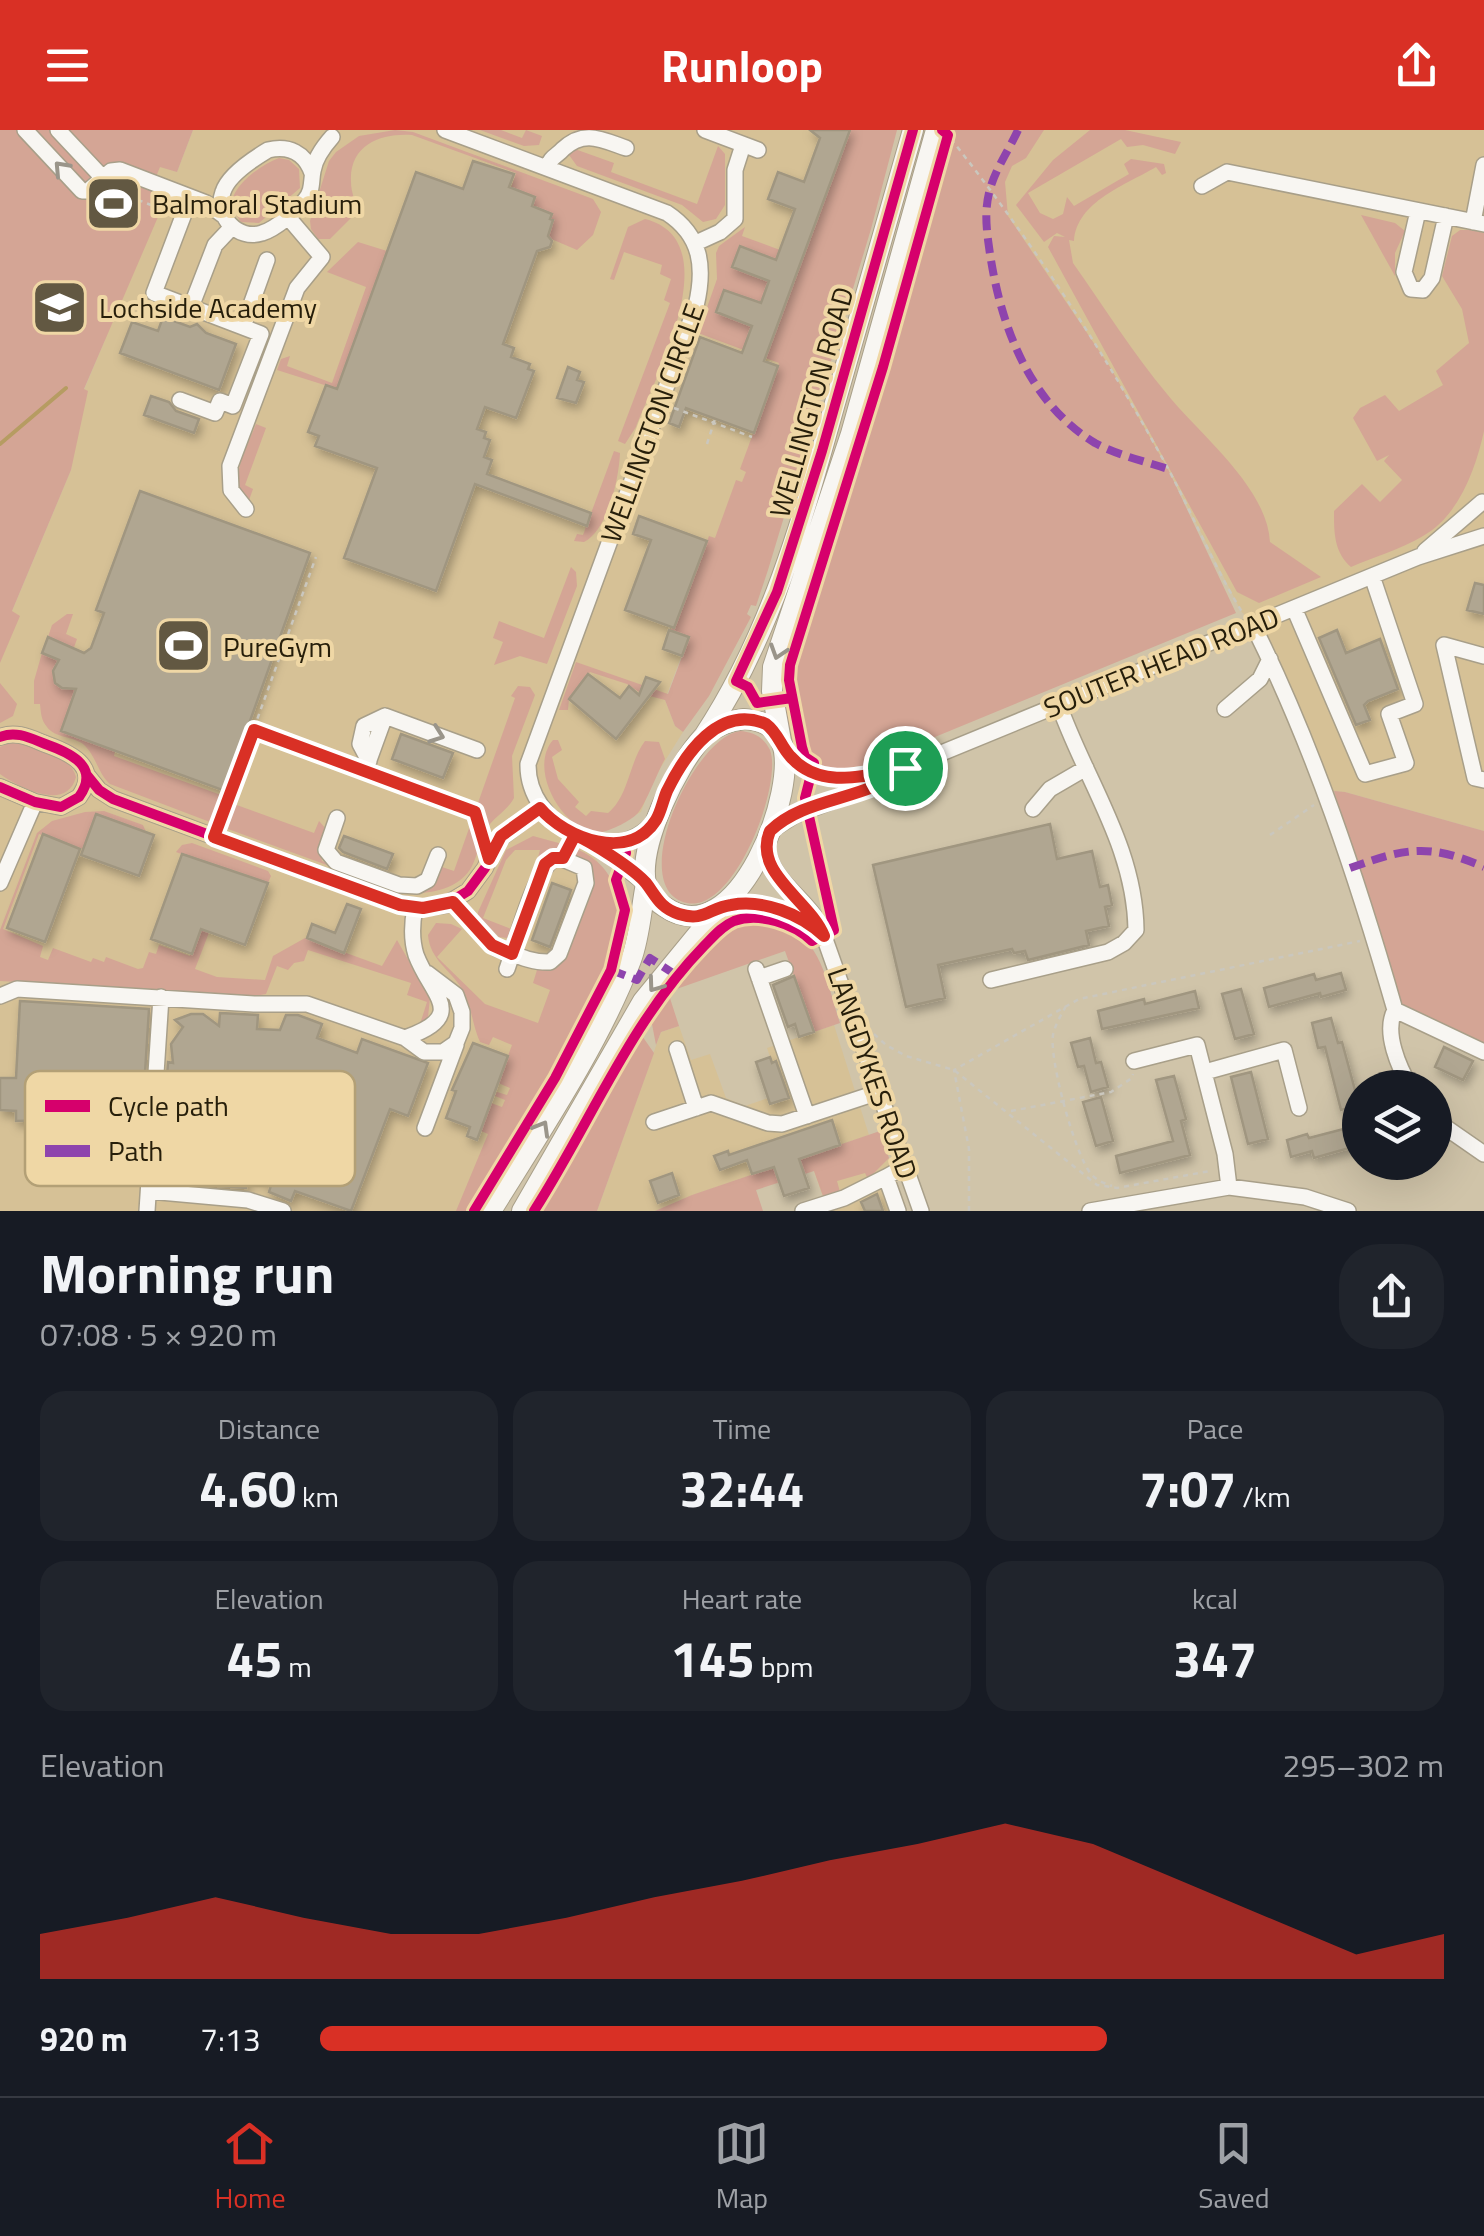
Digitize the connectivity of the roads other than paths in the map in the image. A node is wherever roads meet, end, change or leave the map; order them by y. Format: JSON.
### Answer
{"nodes":[{"id":1,"x":25,"y":130,"type":"edge"},
{"id":2,"x":58,"y":130,"type":"edge"},
{"id":3,"x":445,"y":130,"type":"edge"},
{"id":4,"x":705,"y":130,"type":"edge"},
{"id":5,"x":912,"y":130,"type":"edge"},
{"id":6,"x":337,"y":133,"type":"edge"},
{"id":7,"x":942,"y":133,"type":"edge"},
{"id":8,"x":626,"y":148,"type":"dead end"},
{"id":9,"x":294,"y":150,"type":"junction"},
{"id":10,"x":1484,"y":164,"type":"edge"},
{"id":11,"x":547,"y":168,"type":"junction"},
{"id":12,"x":312,"y":173,"type":"junction"},
{"id":13,"x":102,"y":178,"type":"junction"},
{"id":14,"x":1202,"y":186,"type":"dead end"},
{"id":15,"x":1482,"y":187,"type":"edge"},
{"id":16,"x":222,"y":192,"type":"junction"},
{"id":17,"x":199,"y":200,"type":"junction"},
{"id":18,"x":184,"y":211,"type":"dead end"},
{"id":19,"x":1418,"y":211,"type":"junction"},
{"id":20,"x":287,"y":216,"type":"junction"},
{"id":21,"x":1446,"y":216,"type":"junction"},
{"id":22,"x":228,"y":221,"type":"junction"},
{"id":23,"x":1479,"y":223,"type":"edge"},
{"id":24,"x":696,"y":243,"type":"junction"},
{"id":25,"x":267,"y":260,"type":"dead end"},
{"id":26,"x":191,"y":307,"type":"junction"},
{"id":27,"x":243,"y":327,"type":"junction"},
{"id":28,"x":180,"y":400,"type":"dead end"},
{"id":29,"x":1483,"y":501,"type":"edge"},
{"id":30,"x":246,"y":508,"type":"dead end"},
{"id":31,"x":1484,"y":536,"type":"edge"},
{"id":32,"x":1418,"y":557,"type":"junction"},
{"id":33,"x":1372,"y":576,"type":"junction"},
{"id":34,"x":1294,"y":608,"type":"junction"},
{"id":35,"x":1253,"y":625,"type":"junction"},
{"id":36,"x":1484,"y":656,"type":"edge"},
{"id":37,"x":1270,"y":660,"type":"junction"},
{"id":38,"x":1059,"y":705,"type":"junction"},
{"id":39,"x":1225,"y":709,"type":"dead end"},
{"id":40,"x":704,"y":736,"type":"junction"},
{"id":41,"x":0,"y":738,"type":"edge"},
{"id":42,"x":782,"y":744,"type":"junction"},
{"id":43,"x":477,"y":750,"type":"dead end"},
{"id":44,"x":367,"y":766,"type":"road end"},
{"id":45,"x":905,"y":768,"type":"junction"},
{"id":46,"x":1086,"y":768,"type":"junction"},
{"id":47,"x":86,"y":774,"type":"junction"},
{"id":48,"x":1484,"y":780,"type":"edge"},
{"id":49,"x":0,"y":788,"type":"edge"},
{"id":50,"x":113,"y":799,"type":"junction"},
{"id":51,"x":76,"y":800,"type":"junction"},
{"id":52,"x":35,"y":802,"type":"junction"},
{"id":53,"x":540,"y":808,"type":"junction"},
{"id":54,"x":1033,"y":808,"type":"dead end"},
{"id":55,"x":337,"y":818,"type":"dead end"},
{"id":56,"x":658,"y":818,"type":"junction"},
{"id":57,"x":768,"y":836,"type":"junction"},
{"id":58,"x":593,"y":842,"type":"junction"},
{"id":59,"x":438,"y":855,"type":"dead end"},
{"id":60,"x":0,"y":883,"type":"edge"},
{"id":61,"x":646,"y":884,"type":"junction"},
{"id":62,"x":453,"y":902,"type":"junction"},
{"id":63,"x":415,"y":908,"type":"junction"},
{"id":64,"x":719,"y":909,"type":"junction"},
{"id":65,"x":824,"y":936,"type":"junction"},
{"id":66,"x":510,"y":961,"type":"junction"},
{"id":67,"x":784,"y":969,"type":"dead end"},
{"id":68,"x":427,"y":973,"type":"junction"},
{"id":69,"x":991,"y":980,"type":"dead end"},
{"id":70,"x":0,"y":996,"type":"edge"},
{"id":71,"x":161,"y":997,"type":"junction"},
{"id":72,"x":1395,"y":1010,"type":"junction"},
{"id":73,"x":460,"y":1036,"type":"junction"},
{"id":74,"x":405,"y":1038,"type":"junction"},
{"id":75,"x":677,"y":1048,"type":"dead end"},
{"id":76,"x":1484,"y":1052,"type":"edge"},
{"id":77,"x":1134,"y":1061,"type":"road end"},
{"id":78,"x":1404,"y":1070,"type":"edge"},
{"id":79,"x":156,"y":1071,"type":"edge"},
{"id":80,"x":1205,"y":1072,"type":"junction"},
{"id":81,"x":879,"y":1092,"type":"junction"},
{"id":82,"x":696,"y":1108,"type":"junction"},
{"id":83,"x":1299,"y":1108,"type":"dead end"},
{"id":84,"x":806,"y":1116,"type":"junction"},
{"id":85,"x":654,"y":1122,"type":"dead end"},
{"id":86,"x":425,"y":1128,"type":"dead end"},
{"id":87,"x":1452,"y":1132,"type":"edge"},
{"id":88,"x":1484,"y":1154,"type":"edge"},
{"id":89,"x":905,"y":1168,"type":"junction"},
{"id":90,"x":886,"y":1177,"type":"junction"},
{"id":91,"x":1228,"y":1180,"type":"junction"},
{"id":92,"x":148,"y":1186,"type":"edge"},
{"id":93,"x":148,"y":1191,"type":"junction"},
{"id":94,"x":1126,"y":1207,"type":"edge"},
{"id":95,"x":148,"y":1211,"type":"edge"},
{"id":96,"x":283,"y":1211,"type":"edge"},
{"id":97,"x":491,"y":1211,"type":"edge"},
{"id":98,"x":522,"y":1211,"type":"edge"},
{"id":99,"x":803,"y":1211,"type":"edge"},
{"id":100,"x":898,"y":1211,"type":"edge"},
{"id":101,"x":920,"y":1211,"type":"edge"},
{"id":102,"x":1090,"y":1211,"type":"edge"},
{"id":103,"x":1348,"y":1211,"type":"edge"}],
"edges":[{"from":13,"to":1,"type":"street","one_way":true},
{"from":2,"to":13,"type":"street"},
{"from":3,"to":11,"type":"street"},
{"from":4,"to":24,"type":"street"},
{"from":5,"to":40,"type":"main road","name":"WELLINGTON ROAD"},
{"from":6,"to":9,"type":"street"},
{"from":6,"to":12,"type":"street"},
{"from":7,"to":42,"type":"main road","name":"WELLINGTON ROAD","one_way":true},
{"from":8,"to":11,"type":"street"},
{"from":9,"to":12,"type":"street"},
{"from":9,"to":16,"type":"street"},
{"from":10,"to":15,"type":"street"},
{"from":11,"to":24,"type":"street"},
{"from":12,"to":20,"type":"street"},
{"from":13,"to":17,"type":"street"},
{"from":14,"to":19,"type":"street"},
{"from":15,"to":23,"type":"street"},
{"from":16,"to":17,"type":"street"},
{"from":16,"to":22,"type":"street"},
{"from":17,"to":22,"type":"street"},
{"from":18,"to":26,"type":"street"},
{"from":19,"to":21,"type":"street"},
{"from":19,"to":21,"type":"street"},
{"from":20,"to":22,"type":"street"},
{"from":20,"to":30,"type":"street"},
{"from":21,"to":23,"type":"street"},
{"from":22,"to":26,"type":"street"},
{"from":24,"to":53,"type":"street","name":"WELLINGTON CIRCLE"},
{"from":25,"to":27,"type":"street"},
{"from":26,"to":27,"type":"street"},
{"from":27,"to":28,"type":"street"},
{"from":29,"to":32,"type":"street","name":"SOUTER HEAD ROAD"},
{"from":31,"to":32,"type":"street","name":"SOUTER HEAD ROAD"},
{"from":32,"to":33,"type":"street","name":"SOUTER HEAD ROAD"},
{"from":33,"to":34,"type":"street","name":"SOUTER HEAD ROAD"},
{"from":33,"to":34,"type":"street"},
{"from":34,"to":35,"type":"street","name":"SOUTER HEAD ROAD"},
{"from":35,"to":37,"type":"street"},
{"from":35,"to":38,"type":"street","name":"SOUTER HEAD ROAD"},
{"from":36,"to":48,"type":"street"},
{"from":37,"to":39,"type":"street"},
{"from":37,"to":72,"type":"street"},
{"from":38,"to":45,"type":"street","name":"SOUTER HEAD ROAD"},
{"from":38,"to":46,"type":"street"},
{"from":40,"to":42,"type":"main road"},
{"from":40,"to":56,"type":"main road","name":"WELLINGTON ROAD"},
{"from":41,"to":47,"type":"street"},
{"from":42,"to":45,"type":"street","name":"SOUTER HEAD ROAD"},
{"from":42,"to":57,"type":"main road","name":"WELLINGTON ROAD"},
{"from":44,"to":43,"type":"street","one_way":true},
{"from":45,"to":57,"type":"street","name":"SOUTER HEAD ROAD"},
{"from":46,"to":54,"type":"street"},
{"from":46,"to":69,"type":"street"},
{"from":47,"to":50,"type":"street"},
{"from":47,"to":51,"type":"street"},
{"from":49,"to":52,"type":"street"},
{"from":50,"to":51,"type":"street"},
{"from":50,"to":63,"type":"street"},
{"from":51,"to":52,"type":"street"},
{"from":52,"to":60,"type":"street"},
{"from":53,"to":58,"type":"street"},
{"from":53,"to":62,"type":"street"},
{"from":55,"to":59,"type":"street"},
{"from":56,"to":58,"type":"street"},
{"from":56,"to":61,"type":"main road","name":"WELLINGTON ROAD"},
{"from":57,"to":64,"type":"main road","name":"WELLINGTON ROAD"},
{"from":57,"to":65,"type":"street","name":"LANGDYKES ROAD"},
{"from":58,"to":61,"type":"street"},
{"from":61,"to":64,"type":"main road"},
{"from":97,"to":61,"type":"main road","one_way":true},
{"from":62,"to":63,"type":"street"},
{"from":62,"to":66,"type":"street"},
{"from":63,"to":68,"type":"street"},
{"from":64,"to":65,"type":"street","name":"LANGDYKES ROAD"},
{"from":64,"to":98,"type":"main road","one_way":true},
{"from":65,"to":81,"type":"street","name":"LANGDYKES ROAD"},
{"from":66,"to":66,"type":"street"},
{"from":67,"to":84,"type":"street"},
{"from":68,"to":73,"type":"street"},
{"from":68,"to":74,"type":"street"},
{"from":70,"to":71,"type":"street"},
{"from":71,"to":74,"type":"street"},
{"from":71,"to":79,"type":"street"},
{"from":72,"to":76,"type":"street"},
{"from":72,"to":78,"type":"street"},
{"from":73,"to":74,"type":"street"},
{"from":73,"to":86,"type":"street"},
{"from":75,"to":82,"type":"street"},
{"from":77,"to":80,"type":"street"},
{"from":80,"to":83,"type":"street"},
{"from":80,"to":91,"type":"street"},
{"from":81,"to":84,"type":"street"},
{"from":81,"to":89,"type":"street","name":"LANGDYKES ROAD"},
{"from":82,"to":84,"type":"street"},
{"from":82,"to":85,"type":"street"},
{"from":87,"to":88,"type":"street"},
{"from":89,"to":90,"type":"street"},
{"from":89,"to":101,"type":"street","name":"LANGDYKES ROAD"},
{"from":90,"to":99,"type":"street"},
{"from":90,"to":100,"type":"street"},
{"from":91,"to":94,"type":"street"},
{"from":91,"to":103,"type":"street"},
{"from":92,"to":93,"type":"street"},
{"from":93,"to":95,"type":"street"},
{"from":93,"to":96,"type":"street"},
{"from":94,"to":102,"type":"street"}]}
